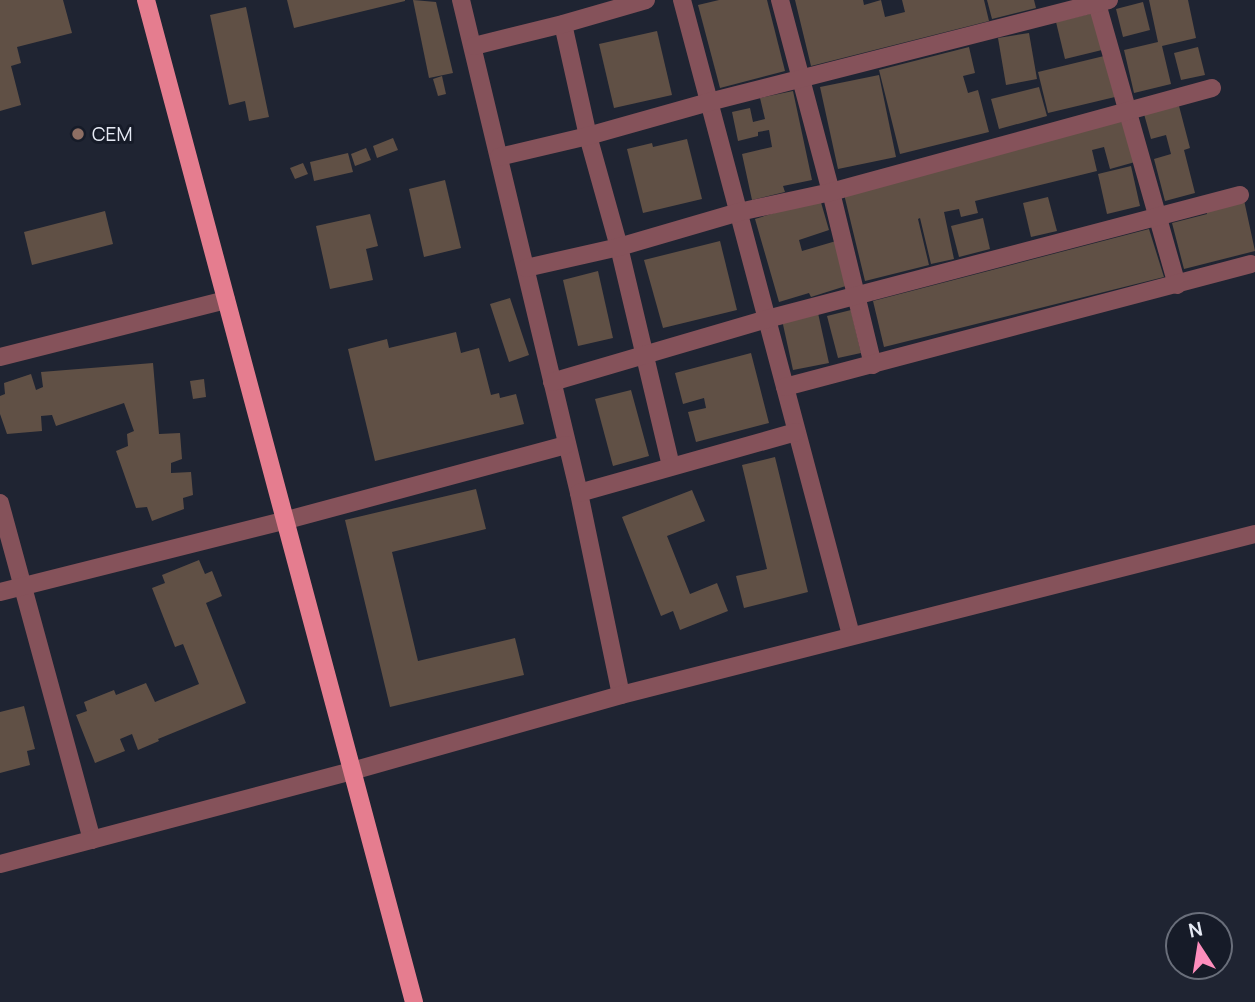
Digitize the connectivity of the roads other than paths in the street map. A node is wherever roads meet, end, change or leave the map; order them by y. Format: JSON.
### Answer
{"nodes":[{"id":1,"x":146,"y":0,"type":"edge"},
{"id":2,"x":461,"y":0,"type":"edge"},
{"id":3,"x":646,"y":0,"type":"edge"},
{"id":4,"x":682,"y":0,"type":"edge"},
{"id":5,"x":780,"y":0,"type":"edge"},
{"id":6,"x":1101,"y":1,"type":"edge"},
{"id":7,"x":563,"y":24,"type":"junction"},
{"id":8,"x":474,"y":46,"type":"junction"},
{"id":9,"x":801,"y":79,"type":"junction"},
{"id":10,"x":1212,"y":88,"type":"dead end"},
{"id":11,"x":709,"y":102,"type":"junction"},
{"id":12,"x":1128,"y":110,"type":"junction"},
{"id":13,"x":588,"y":136,"type":"junction"},
{"id":14,"x":499,"y":157,"type":"junction"},
{"id":15,"x":831,"y":192,"type":"junction"},
{"id":16,"x":1240,"y":195,"type":"dead end"},
{"id":17,"x":739,"y":212,"type":"junction"},
{"id":18,"x":1158,"y":217,"type":"junction"},
{"id":19,"x":619,"y":247,"type":"junction"},
{"id":20,"x":1251,"y":264,"type":"dead end"},
{"id":21,"x":526,"y":268,"type":"junction"},
{"id":22,"x":1177,"y":285,"type":"junction"},
{"id":23,"x":855,"y":295,"type":"junction"},
{"id":24,"x":226,"y":300,"type":"junction"},
{"id":25,"x":767,"y":319,"type":"junction"},
{"id":26,"x":643,"y":354,"type":"junction"},
{"id":27,"x":0,"y":357,"type":"edge"},
{"id":28,"x":873,"y":365,"type":"junction"},
{"id":29,"x":552,"y":382,"type":"junction"},
{"id":30,"x":785,"y":387,"type":"junction"},
{"id":31,"x":796,"y":432,"type":"junction"},
{"id":32,"x":566,"y":446,"type":"junction"},
{"id":33,"x":671,"y":466,"type":"junction"},
{"id":34,"x":579,"y":493,"type":"junction"},
{"id":35,"x":0,"y":503,"type":"edge"},
{"id":36,"x":287,"y":520,"type":"junction"},
{"id":37,"x":1255,"y":534,"type":"edge"},
{"id":38,"x":22,"y":586,"type":"junction"},
{"id":39,"x":0,"y":592,"type":"edge"},
{"id":40,"x":851,"y":635,"type":"junction"},
{"id":41,"x":621,"y":695,"type":"junction"},
{"id":42,"x":352,"y":771,"type":"junction"},
{"id":43,"x":92,"y":840,"type":"junction"},
{"id":44,"x":0,"y":864,"type":"edge"},
{"id":45,"x":414,"y":1002,"type":"edge"}],
"edges":[{"from":1,"to":24,"type":"main road"},
{"from":2,"to":8,"type":"street"},
{"from":3,"to":7,"type":"street"},
{"from":4,"to":11,"type":"street"},
{"from":5,"to":9,"type":"street"},
{"from":6,"to":9,"type":"street"},
{"from":6,"to":12,"type":"street"},
{"from":7,"to":8,"type":"street"},
{"from":7,"to":13,"type":"street"},
{"from":8,"to":14,"type":"street"},
{"from":9,"to":11,"type":"street"},
{"from":9,"to":15,"type":"street"},
{"from":10,"to":12,"type":"street"},
{"from":11,"to":13,"type":"street"},
{"from":11,"to":17,"type":"street"},
{"from":12,"to":15,"type":"street"},
{"from":12,"to":18,"type":"street"},
{"from":13,"to":14,"type":"street"},
{"from":13,"to":19,"type":"street"},
{"from":14,"to":21,"type":"street"},
{"from":15,"to":17,"type":"street"},
{"from":15,"to":23,"type":"street"},
{"from":16,"to":18,"type":"street"},
{"from":17,"to":19,"type":"street"},
{"from":17,"to":25,"type":"street"},
{"from":18,"to":22,"type":"street"},
{"from":18,"to":23,"type":"street"},
{"from":19,"to":21,"type":"street"},
{"from":19,"to":26,"type":"street"},
{"from":20,"to":22,"type":"street"},
{"from":21,"to":29,"type":"street"},
{"from":22,"to":28,"type":"street"},
{"from":23,"to":25,"type":"street"},
{"from":23,"to":28,"type":"street"},
{"from":24,"to":27,"type":"street"},
{"from":24,"to":36,"type":"main road"},
{"from":25,"to":26,"type":"street"},
{"from":25,"to":30,"type":"street"},
{"from":26,"to":29,"type":"street"},
{"from":26,"to":33,"type":"street"},
{"from":28,"to":30,"type":"street"},
{"from":29,"to":32,"type":"street"},
{"from":30,"to":31,"type":"street"},
{"from":31,"to":33,"type":"street"},
{"from":31,"to":40,"type":"street"},
{"from":32,"to":34,"type":"street"},
{"from":32,"to":36,"type":"street"},
{"from":33,"to":34,"type":"street"},
{"from":34,"to":41,"type":"street"},
{"from":35,"to":38,"type":"street"},
{"from":36,"to":38,"type":"street"},
{"from":36,"to":42,"type":"main road"},
{"from":37,"to":40,"type":"street"},
{"from":38,"to":39,"type":"street"},
{"from":38,"to":43,"type":"street"},
{"from":40,"to":41,"type":"street"},
{"from":41,"to":42,"type":"street"},
{"from":42,"to":43,"type":"street"},
{"from":42,"to":45,"type":"main road"},
{"from":43,"to":44,"type":"street"}]}
